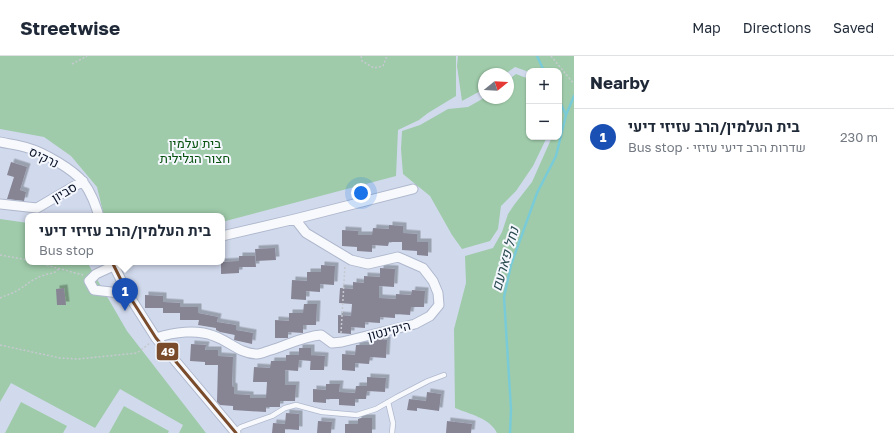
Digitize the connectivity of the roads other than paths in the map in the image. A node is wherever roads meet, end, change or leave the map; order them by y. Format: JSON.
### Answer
{"nodes":[{"id":1,"x":0,"y":142,"type":"edge"},
{"id":2,"x":83,"y":181,"type":"junction"},
{"id":3,"x":412,"y":189,"type":"dead end"},
{"id":4,"x":0,"y":204,"type":"edge"},
{"id":5,"x":98,"y":213,"type":"edge"},
{"id":6,"x":295,"y":220,"type":"junction"},
{"id":7,"x":225,"y":235,"type":"edge"},
{"id":8,"x":110,"y":265,"type":"edge"},
{"id":9,"x":113,"y":265,"type":"edge"},
{"id":10,"x":128,"y":294,"type":"junction"},
{"id":11,"x":156,"y":338,"type":"junction"},
{"id":12,"x":444,"y":375,"type":"dead end"},
{"id":13,"x":388,"y":402,"type":"junction"},
{"id":14,"x":235,"y":433,"type":"edge"},
{"id":15,"x":392,"y":433,"type":"edge"}],
"edges":[{"from":1,"to":2,"type":"street","name":"נרקיס"},
{"from":2,"to":4,"type":"street","name":"סביון"},
{"from":2,"to":5,"type":"street"},
{"from":3,"to":6,"type":"street"},
{"from":6,"to":7,"type":"street"},
{"from":6,"to":11,"type":"street","name":"היקינטון"},
{"from":8,"to":10,"type":"street"},
{"from":9,"to":10,"type":"street"},
{"from":10,"to":11,"type":"street"},
{"from":11,"to":14,"type":"street"},
{"from":12,"to":13,"type":"lane"},
{"from":13,"to":14,"type":"lane"},
{"from":13,"to":15,"type":"lane"}]}
